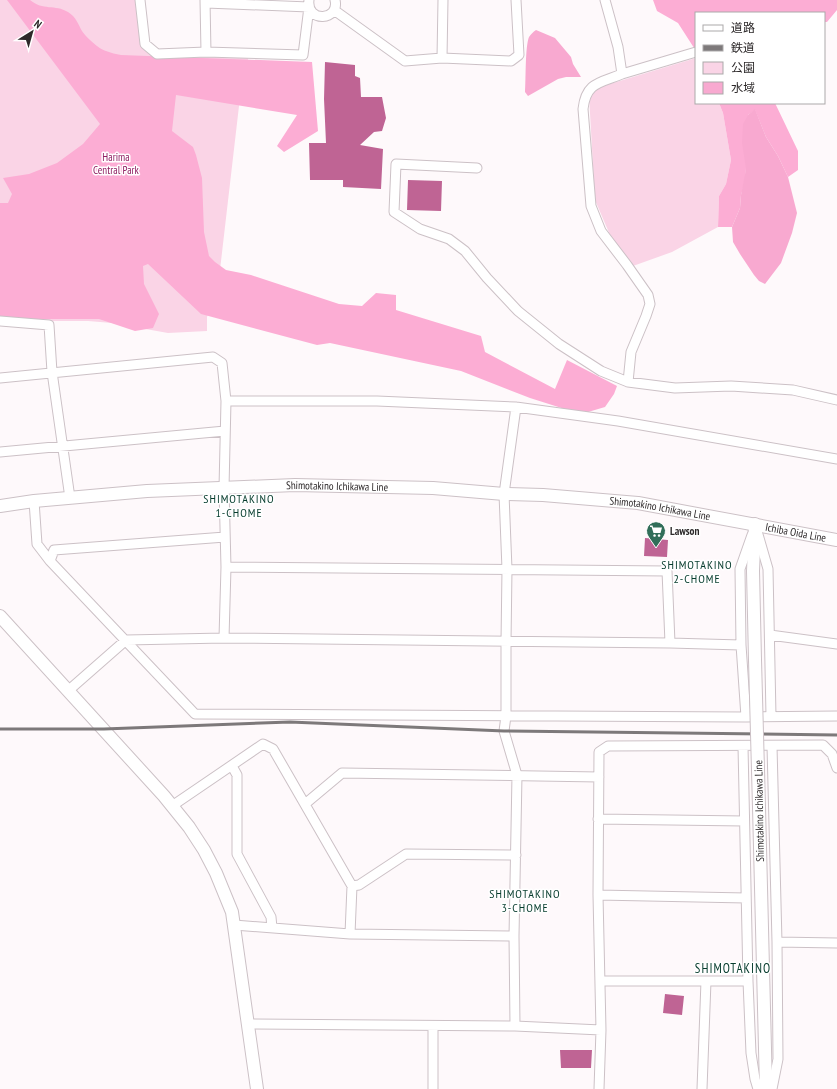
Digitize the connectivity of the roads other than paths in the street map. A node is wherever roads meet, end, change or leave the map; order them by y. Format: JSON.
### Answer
{"nodes":[{"id":1,"x":140,"y":0,"type":"edge"},
{"id":2,"x":336,"y":0,"type":"edge"},
{"id":3,"x":442,"y":0,"type":"edge"},
{"id":4,"x":516,"y":0,"type":"edge"},
{"id":5,"x":605,"y":0,"type":"edge"},
{"id":6,"x":206,"y":2,"type":"edge"},
{"id":7,"x":309,"y":3,"type":"edge"},
{"id":8,"x":334,"y":10,"type":"junction"},
{"id":9,"x":206,"y":52,"type":"junction"},
{"id":10,"x":695,"y":52,"type":"edge"},
{"id":11,"x":442,"y":58,"type":"junction"},
{"id":12,"x":622,"y":74,"type":"junction"},
{"id":13,"x":477,"y":168,"type":"dead end"},
{"id":14,"x":0,"y":321,"type":"edge"},
{"id":15,"x":52,"y":372,"type":"junction"},
{"id":16,"x":0,"y":378,"type":"edge"},
{"id":17,"x":628,"y":382,"type":"junction"},
{"id":18,"x":837,"y":400,"type":"edge"},
{"id":19,"x":226,"y":402,"type":"junction"},
{"id":20,"x":516,"y":407,"type":"junction"},
{"id":21,"x":225,"y":431,"type":"junction"},
{"id":22,"x":63,"y":446,"type":"junction"},
{"id":23,"x":0,"y":452,"type":"edge"},
{"id":24,"x":837,"y":459,"type":"edge"},
{"id":25,"x":224,"y":488,"type":"junction"},
{"id":26,"x":504,"y":494,"type":"junction"},
{"id":27,"x":70,"y":498,"type":"junction"},
{"id":28,"x":34,"y":501,"type":"junction"},
{"id":29,"x":0,"y":506,"type":"edge"},
{"id":30,"x":755,"y":524,"type":"junction"},
{"id":31,"x":225,"y":537,"type":"junction"},
{"id":32,"x":837,"y":540,"type":"edge"},
{"id":33,"x":50,"y":561,"type":"junction"},
{"id":34,"x":226,"y":567,"type":"junction"},
{"id":35,"x":507,"y":569,"type":"junction"},
{"id":36,"x":0,"y":616,"type":"edge"},
{"id":37,"x":770,"y":635,"type":"junction"},
{"id":38,"x":224,"y":638,"type":"junction"},
{"id":39,"x":126,"y":640,"type":"junction"},
{"id":40,"x":506,"y":642,"type":"junction"},
{"id":41,"x":670,"y":643,"type":"junction"},
{"id":42,"x":837,"y":644,"type":"edge"},
{"id":43,"x":741,"y":646,"type":"junction"},
{"id":44,"x":69,"y":690,"type":"junction"},
{"id":45,"x":506,"y":716,"type":"junction"},
{"id":46,"x":771,"y":716,"type":"junction"},
{"id":47,"x":837,"y":716,"type":"edge"},
{"id":48,"x":746,"y":717,"type":"junction"},
{"id":49,"x":743,"y":746,"type":"junction"},
{"id":50,"x":772,"y":746,"type":"junction"},
{"id":51,"x":232,"y":766,"type":"junction"},
{"id":52,"x":837,"y":768,"type":"edge"},
{"id":53,"x":517,"y":775,"type":"junction"},
{"id":54,"x":599,"y":777,"type":"junction"},
{"id":55,"x":305,"y":804,"type":"junction"},
{"id":56,"x":172,"y":806,"type":"junction"},
{"id":57,"x":598,"y":819,"type":"junction"},
{"id":58,"x":744,"y":821,"type":"junction"},
{"id":59,"x":516,"y":855,"type":"junction"},
{"id":60,"x":352,"y":886,"type":"junction"},
{"id":61,"x":598,"y":896,"type":"junction"},
{"id":62,"x":746,"y":898,"type":"junction"},
{"id":63,"x":234,"y":925,"type":"junction"},
{"id":64,"x":272,"y":928,"type":"junction"},
{"id":65,"x":350,"y":934,"type":"junction"},
{"id":66,"x":514,"y":936,"type":"junction"},
{"id":67,"x":777,"y":942,"type":"junction"},
{"id":68,"x":837,"y":943,"type":"edge"},
{"id":69,"x":600,"y":981,"type":"junction"},
{"id":70,"x":706,"y":981,"type":"junction"},
{"id":71,"x":748,"y":981,"type":"junction"},
{"id":72,"x":248,"y":1024,"type":"junction"},
{"id":73,"x":433,"y":1026,"type":"junction"},
{"id":74,"x":515,"y":1026,"type":"junction"},
{"id":75,"x":601,"y":1030,"type":"junction"},
{"id":76,"x":257,"y":1089,"type":"edge"},
{"id":77,"x":433,"y":1089,"type":"edge"},
{"id":78,"x":599,"y":1089,"type":"edge"},
{"id":79,"x":702,"y":1089,"type":"edge"},
{"id":80,"x":758,"y":1089,"type":"edge"},
{"id":81,"x":766,"y":1089,"type":"edge"},
{"id":82,"x":772,"y":1089,"type":"edge"}],
"edges":[{"from":1,"to":9,"type":"street"},
{"from":2,"to":8,"type":"street"},
{"from":3,"to":11,"type":"street"},
{"from":4,"to":11,"type":"street"},
{"from":5,"to":12,"type":"street"},
{"from":6,"to":7,"type":"street"},
{"from":6,"to":9,"type":"street"},
{"from":7,"to":8,"type":"street"},
{"from":7,"to":9,"type":"street"},
{"from":8,"to":11,"type":"street"},
{"from":10,"to":12,"type":"street"},
{"from":12,"to":17,"type":"street"},
{"from":13,"to":17,"type":"street"},
{"from":14,"to":15,"type":"street"},
{"from":15,"to":16,"type":"street"},
{"from":15,"to":19,"type":"street"},
{"from":15,"to":22,"type":"street"},
{"from":17,"to":18,"type":"street"},
{"from":19,"to":20,"type":"street"},
{"from":19,"to":21,"type":"street"},
{"from":20,"to":24,"type":"street"},
{"from":20,"to":26,"type":"street"},
{"from":21,"to":22,"type":"street"},
{"from":21,"to":25,"type":"street"},
{"from":22,"to":23,"type":"street"},
{"from":22,"to":27,"type":"street"},
{"from":25,"to":26,"type":"main road","name":"Shimotakino Ichikawa Line"},
{"from":25,"to":27,"type":"main road","name":"Shimotakino Ichikawa Line"},
{"from":25,"to":31,"type":"street"},
{"from":26,"to":30,"type":"main road","name":"Shimotakino Ichikawa Line"},
{"from":26,"to":35,"type":"street"},
{"from":27,"to":28,"type":"main road","name":"Shimotakino Ichikawa Line"},
{"from":28,"to":29,"type":"main road","name":"Shimotakino Ichikawa Line"},
{"from":28,"to":33,"type":"street"},
{"from":30,"to":32,"type":"main road","name":"Ichiba Oida Line"},
{"from":30,"to":37,"type":"street"},
{"from":30,"to":43,"type":"street"},
{"from":30,"to":81,"type":"main road","name":"Shimotakino Ichikawa Line","bridge":true},
{"from":31,"to":33,"type":"street"},
{"from":31,"to":34,"type":"street"},
{"from":33,"to":39,"type":"street"},
{"from":34,"to":35,"type":"street"},
{"from":34,"to":38,"type":"street"},
{"from":35,"to":40,"type":"street"},
{"from":35,"to":41,"type":"street"},
{"from":36,"to":44,"type":"main road"},
{"from":37,"to":42,"type":"street"},
{"from":37,"to":46,"type":"street"},
{"from":38,"to":39,"type":"street"},
{"from":38,"to":40,"type":"street"},
{"from":39,"to":44,"type":"street"},
{"from":39,"to":45,"type":"street"},
{"from":40,"to":41,"type":"street"},
{"from":40,"to":45,"type":"street"},
{"from":41,"to":43,"type":"street"},
{"from":43,"to":48,"type":"street"},
{"from":44,"to":56,"type":"main road"},
{"from":45,"to":48,"type":"street"},
{"from":45,"to":53,"type":"street"},
{"from":46,"to":47,"type":"street"},
{"from":46,"to":48,"type":"street"},
{"from":49,"to":50,"type":"street"},
{"from":49,"to":54,"type":"street"},
{"from":49,"to":58,"type":"street"},
{"from":50,"to":52,"type":"street"},
{"from":50,"to":67,"type":"street"},
{"from":51,"to":55,"type":"street"},
{"from":51,"to":56,"type":"street"},
{"from":51,"to":64,"type":"street"},
{"from":53,"to":54,"type":"street"},
{"from":53,"to":55,"type":"street"},
{"from":53,"to":59,"type":"street"},
{"from":54,"to":57,"type":"street"},
{"from":55,"to":60,"type":"street"},
{"from":56,"to":63,"type":"main road"},
{"from":57,"to":58,"type":"street"},
{"from":57,"to":61,"type":"street"},
{"from":58,"to":62,"type":"street"},
{"from":59,"to":60,"type":"street"},
{"from":59,"to":66,"type":"street"},
{"from":60,"to":65,"type":"street"},
{"from":61,"to":62,"type":"street"},
{"from":61,"to":69,"type":"street"},
{"from":62,"to":71,"type":"street"},
{"from":63,"to":64,"type":"street"},
{"from":63,"to":72,"type":"main road"},
{"from":64,"to":65,"type":"street"},
{"from":65,"to":66,"type":"street"},
{"from":66,"to":74,"type":"street"},
{"from":67,"to":68,"type":"street"},
{"from":67,"to":82,"type":"street"},
{"from":69,"to":70,"type":"street"},
{"from":69,"to":75,"type":"street"},
{"from":70,"to":71,"type":"street"},
{"from":70,"to":79,"type":"street"},
{"from":71,"to":80,"type":"street"},
{"from":72,"to":73,"type":"street"},
{"from":72,"to":76,"type":"main road"},
{"from":73,"to":74,"type":"street"},
{"from":73,"to":77,"type":"street"},
{"from":74,"to":75,"type":"street"},
{"from":75,"to":78,"type":"street"}]}
